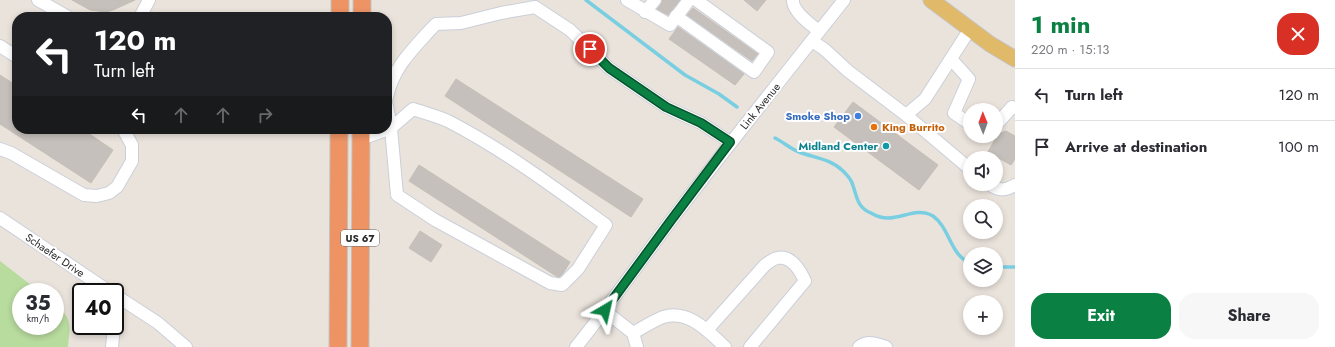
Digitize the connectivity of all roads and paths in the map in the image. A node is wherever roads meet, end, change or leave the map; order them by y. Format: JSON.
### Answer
{"nodes":[{"id":1,"x":38,"y":0,"type":"edge"},
{"id":2,"x":149,"y":0,"type":"edge"},
{"id":3,"x":340,"y":0,"type":"edge"},
{"id":4,"x":362,"y":0,"type":"edge"},
{"id":5,"x":627,"y":0,"type":"edge"},
{"id":6,"x":654,"y":0,"type":"edge"},
{"id":7,"x":689,"y":0,"type":"edge"},
{"id":8,"x":696,"y":0,"type":"edge"},
{"id":9,"x":794,"y":0,"type":"edge"},
{"id":10,"x":844,"y":0,"type":"edge"},
{"id":11,"x":931,"y":0,"type":"edge"},
{"id":12,"x":59,"y":12,"type":"edge"},
{"id":13,"x":143,"y":12,"type":"edge"},
{"id":14,"x":340,"y":12,"type":"edge"},
{"id":15,"x":362,"y":12,"type":"edge"},
{"id":16,"x":645,"y":12,"type":"junction"},
{"id":17,"x":676,"y":16,"type":"junction"},
{"id":18,"x":970,"y":29,"type":"junction"},
{"id":19,"x":816,"y":36,"type":"junction"},
{"id":20,"x":0,"y":46,"type":"edge"},
{"id":21,"x":12,"y":54,"type":"edge"},
{"id":22,"x":951,"y":59,"type":"junction"},
{"id":23,"x":1015,"y":59,"type":"edge"},
{"id":24,"x":392,"y":80,"type":"edge"},
{"id":25,"x":1015,"y":108,"type":"edge"},
{"id":26,"x":906,"y":115,"type":"junction"},
{"id":27,"x":1003,"y":117,"type":"edge"},
{"id":28,"x":963,"y":119,"type":"edge"},
{"id":29,"x":392,"y":127,"type":"edge"},
{"id":30,"x":126,"y":134,"type":"edge"},
{"id":31,"x":339,"y":134,"type":"edge"},
{"id":32,"x":361,"y":134,"type":"edge"},
{"id":33,"x":392,"y":134,"type":"edge"},
{"id":34,"x":730,"y":142,"type":"junction"},
{"id":35,"x":0,"y":149,"type":"edge"},
{"id":36,"x":963,"y":163,"type":"edge"},
{"id":37,"x":1015,"y":185,"type":"edge"},
{"id":38,"x":1003,"y":190,"type":"edge"},
{"id":39,"x":0,"y":218,"type":"edge"},
{"id":40,"x":96,"y":283,"type":"edge"},
{"id":41,"x":124,"y":301,"type":"edge"},
{"id":42,"x":605,"y":310,"type":"junction"},
{"id":43,"x":707,"y":330,"type":"junction"},
{"id":44,"x":633,"y":333,"type":"junction"},
{"id":45,"x":113,"y":335,"type":"edge"},
{"id":46,"x":112,"y":347,"type":"edge"},
{"id":47,"x":186,"y":347,"type":"edge"},
{"id":48,"x":338,"y":347,"type":"edge"},
{"id":49,"x":360,"y":347,"type":"edge"},
{"id":50,"x":576,"y":347,"type":"edge"},
{"id":51,"x":637,"y":347,"type":"edge"},
{"id":52,"x":725,"y":347,"type":"edge"},
{"id":53,"x":750,"y":347,"type":"edge"},
{"id":54,"x":860,"y":347,"type":"edge"},
{"id":55,"x":886,"y":347,"type":"edge"}],
"edges":[{"from":1,"to":12,"type":"street"},
{"from":2,"to":13,"type":"street"},
{"from":3,"to":14,"type":"highway"},
{"from":4,"to":15,"type":"highway"},
{"from":5,"to":16,"type":"street"},
{"from":6,"to":16,"type":"street"},
{"from":7,"to":17,"type":"street"},
{"from":8,"to":17,"type":"street"},
{"from":9,"to":19,"type":"street"},
{"from":10,"to":19,"type":"street","name":"Link Avenue"},
{"from":11,"to":18,"type":"main road"},
{"from":16,"to":17,"type":"street"},
{"from":18,"to":22,"type":"street"},
{"from":18,"to":23,"type":"main road"},
{"from":19,"to":26,"type":"street"},
{"from":19,"to":34,"type":"street","name":"Link Avenue"},
{"from":20,"to":21,"type":"street"},
{"from":22,"to":26,"type":"street"},
{"from":22,"to":28,"type":"street"},
{"from":24,"to":34,"type":"street"},
{"from":25,"to":27,"type":"street"},
{"from":26,"to":36,"type":"street"},
{"from":29,"to":33,"type":"street"},
{"from":30,"to":35,"type":"street"},
{"from":31,"to":48,"type":"highway","number":"US 67"},
{"from":32,"to":49,"type":"highway","number":"US 67"},
{"from":34,"to":42,"type":"street","name":"Link Avenue"},
{"from":37,"to":38,"type":"street"},
{"from":39,"to":40,"type":"street","name":"Schaefer Drive"},
{"from":41,"to":47,"type":"street","name":"Schaefer Drive"},
{"from":42,"to":44,"type":"street"},
{"from":42,"to":50,"type":"street","name":"Link Avenue"},
{"from":43,"to":44,"type":"street"},
{"from":43,"to":52,"type":"street"},
{"from":43,"to":53,"type":"street"},
{"from":44,"to":51,"type":"street"},
{"from":45,"to":46,"type":"street"},
{"from":54,"to":55,"type":"street"}]}
